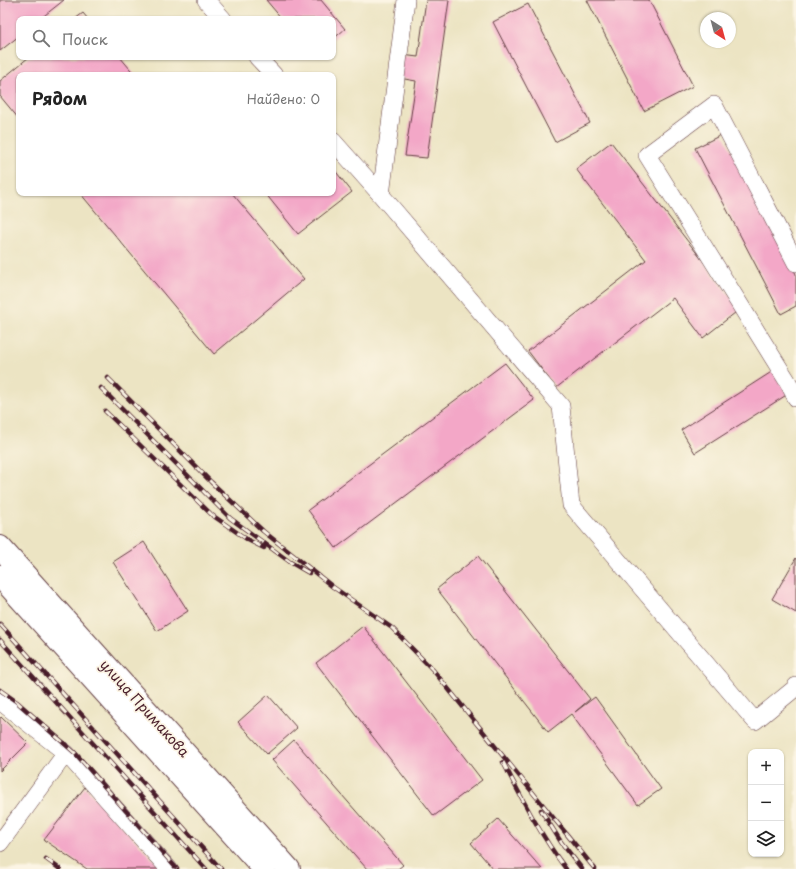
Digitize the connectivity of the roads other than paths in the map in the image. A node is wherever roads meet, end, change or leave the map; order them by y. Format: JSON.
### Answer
{"nodes":[{"id":1,"x":206,"y":0,"type":"edge"},
{"id":2,"x":406,"y":0,"type":"edge"},
{"id":3,"x":221,"y":16,"type":"edge"},
{"id":4,"x":261,"y":60,"type":"edge"},
{"id":5,"x":271,"y":72,"type":"edge"},
{"id":6,"x":336,"y":144,"type":"edge"},
{"id":7,"x":381,"y":195,"type":"junction"},
{"id":8,"x":796,"y":263,"type":"edge"},
{"id":9,"x":792,"y":377,"type":"edge"},
{"id":10,"x":796,"y":398,"type":"edge"},
{"id":11,"x":0,"y":547,"type":"edge"},
{"id":12,"x":0,"y":576,"type":"edge"},
{"id":13,"x":796,"y":686,"type":"edge"},
{"id":14,"x":0,"y":701,"type":"edge"},
{"id":15,"x":66,"y":753,"type":"junction"},
{"id":16,"x":0,"y":843,"type":"edge"},
{"id":17,"x":168,"y":869,"type":"edge"},
{"id":18,"x":264,"y":869,"type":"edge"},
{"id":19,"x":289,"y":869,"type":"edge"}],
"edges":[{"from":1,"to":3,"type":"street"},
{"from":2,"to":7,"type":"street"},
{"from":4,"to":5,"type":"street"},
{"from":6,"to":7,"type":"street"},
{"from":7,"to":13,"type":"street"},
{"from":8,"to":9,"type":"street"},
{"from":9,"to":10,"type":"street"},
{"from":11,"to":19,"type":"main road","name":"улица Примакова"},
{"from":12,"to":18,"type":"main road","name":"улица Примакова"},
{"from":14,"to":15,"type":"street"},
{"from":15,"to":16,"type":"street"},
{"from":15,"to":17,"type":"street"}]}
